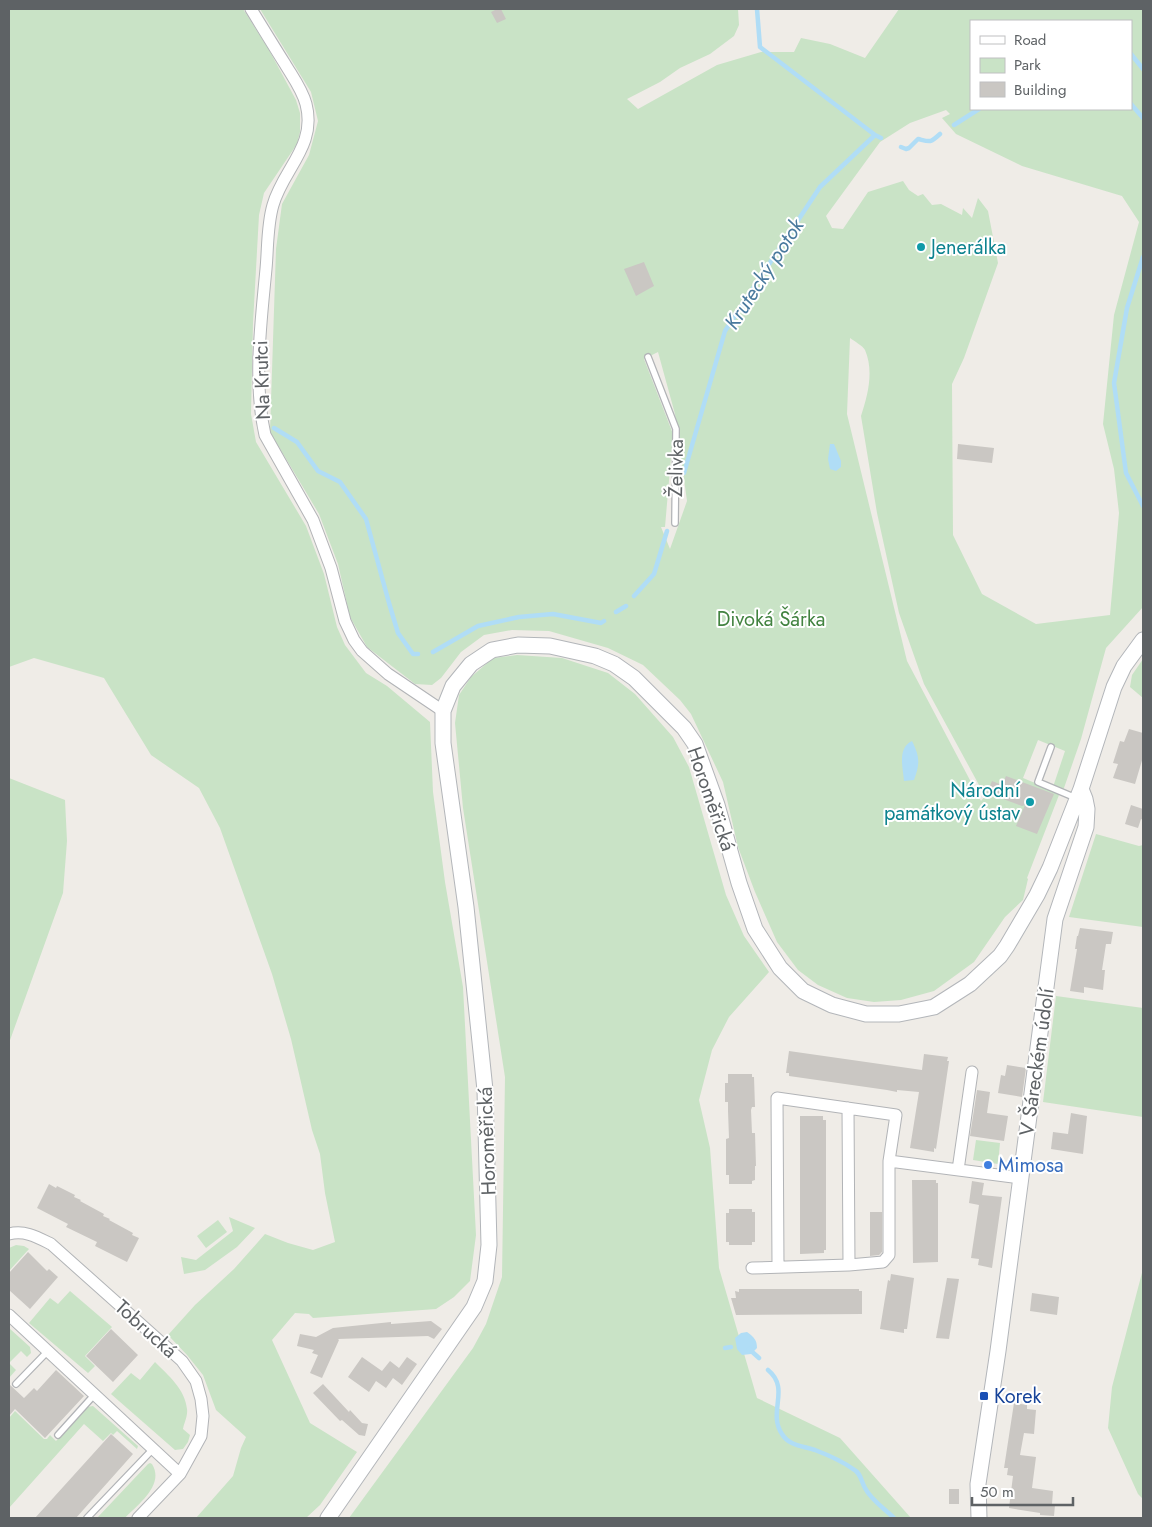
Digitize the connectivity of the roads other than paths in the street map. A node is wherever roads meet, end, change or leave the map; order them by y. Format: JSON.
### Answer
{"nodes":[{"id":1,"x":251,"y":9,"type":"edge"},
{"id":2,"x":648,"y":357,"type":"dead end"},
{"id":3,"x":675,"y":524,"type":"dead end"},
{"id":4,"x":1143,"y":640,"type":"edge"},
{"id":5,"x":443,"y":711,"type":"junction"},
{"id":6,"x":1051,"y":747,"type":"dead end"},
{"id":7,"x":1079,"y":794,"type":"junction"},
{"id":8,"x":972,"y":1072,"type":"dead end"},
{"id":9,"x":848,"y":1108,"type":"junction"},
{"id":10,"x":889,"y":1161,"type":"junction"},
{"id":11,"x":958,"y":1170,"type":"junction"},
{"id":12,"x":1021,"y":1178,"type":"junction"},
{"id":13,"x":9,"y":1234,"type":"edge"},
{"id":14,"x":849,"y":1265,"type":"junction"},
{"id":15,"x":778,"y":1266,"type":"junction"},
{"id":16,"x":752,"y":1268,"type":"dead end"},
{"id":17,"x":9,"y":1315,"type":"edge"},
{"id":18,"x":47,"y":1352,"type":"junction"},
{"id":19,"x":16,"y":1384,"type":"dead end"},
{"id":20,"x":95,"y":1394,"type":"junction"},
{"id":21,"x":58,"y":1435,"type":"dead end"},
{"id":22,"x":153,"y":1449,"type":"junction"},
{"id":23,"x":180,"y":1474,"type":"junction"},
{"id":24,"x":87,"y":1518,"type":"edge"},
{"id":25,"x":138,"y":1518,"type":"edge"},
{"id":26,"x":328,"y":1518,"type":"edge"},
{"id":27,"x":979,"y":1518,"type":"edge"}],
"edges":[{"from":1,"to":5,"type":"street","name":"Na Krutci"},
{"from":2,"to":3,"type":"lane","name":"Želivka"},
{"from":4,"to":7,"type":"main road","name":"Horoměřická"},
{"from":5,"to":7,"type":"main road","name":"Horoměřická"},
{"from":5,"to":26,"type":"main road","name":"Horoměřická"},
{"from":6,"to":7,"type":"lane"},
{"from":7,"to":12,"type":"main road","name":"V Šáreckém údolí"},
{"from":8,"to":11,"type":"street"},
{"from":9,"to":10,"type":"street"},
{"from":9,"to":14,"type":"street"},
{"from":9,"to":15,"type":"street"},
{"from":10,"to":11,"type":"street"},
{"from":10,"to":14,"type":"street"},
{"from":11,"to":12,"type":"street"},
{"from":12,"to":27,"type":"main road","name":"V Šáreckém údolí"},
{"from":13,"to":23,"type":"street","name":"Tobrucká"},
{"from":14,"to":15,"type":"street"},
{"from":15,"to":16,"type":"street"},
{"from":17,"to":18,"type":"street"},
{"from":18,"to":19,"type":"lane"},
{"from":18,"to":20,"type":"street"},
{"from":20,"to":21,"type":"lane"},
{"from":20,"to":22,"type":"street"},
{"from":22,"to":23,"type":"street"},
{"from":22,"to":24,"type":"lane"},
{"from":23,"to":25,"type":"street","name":"Tobrucká"}]}
